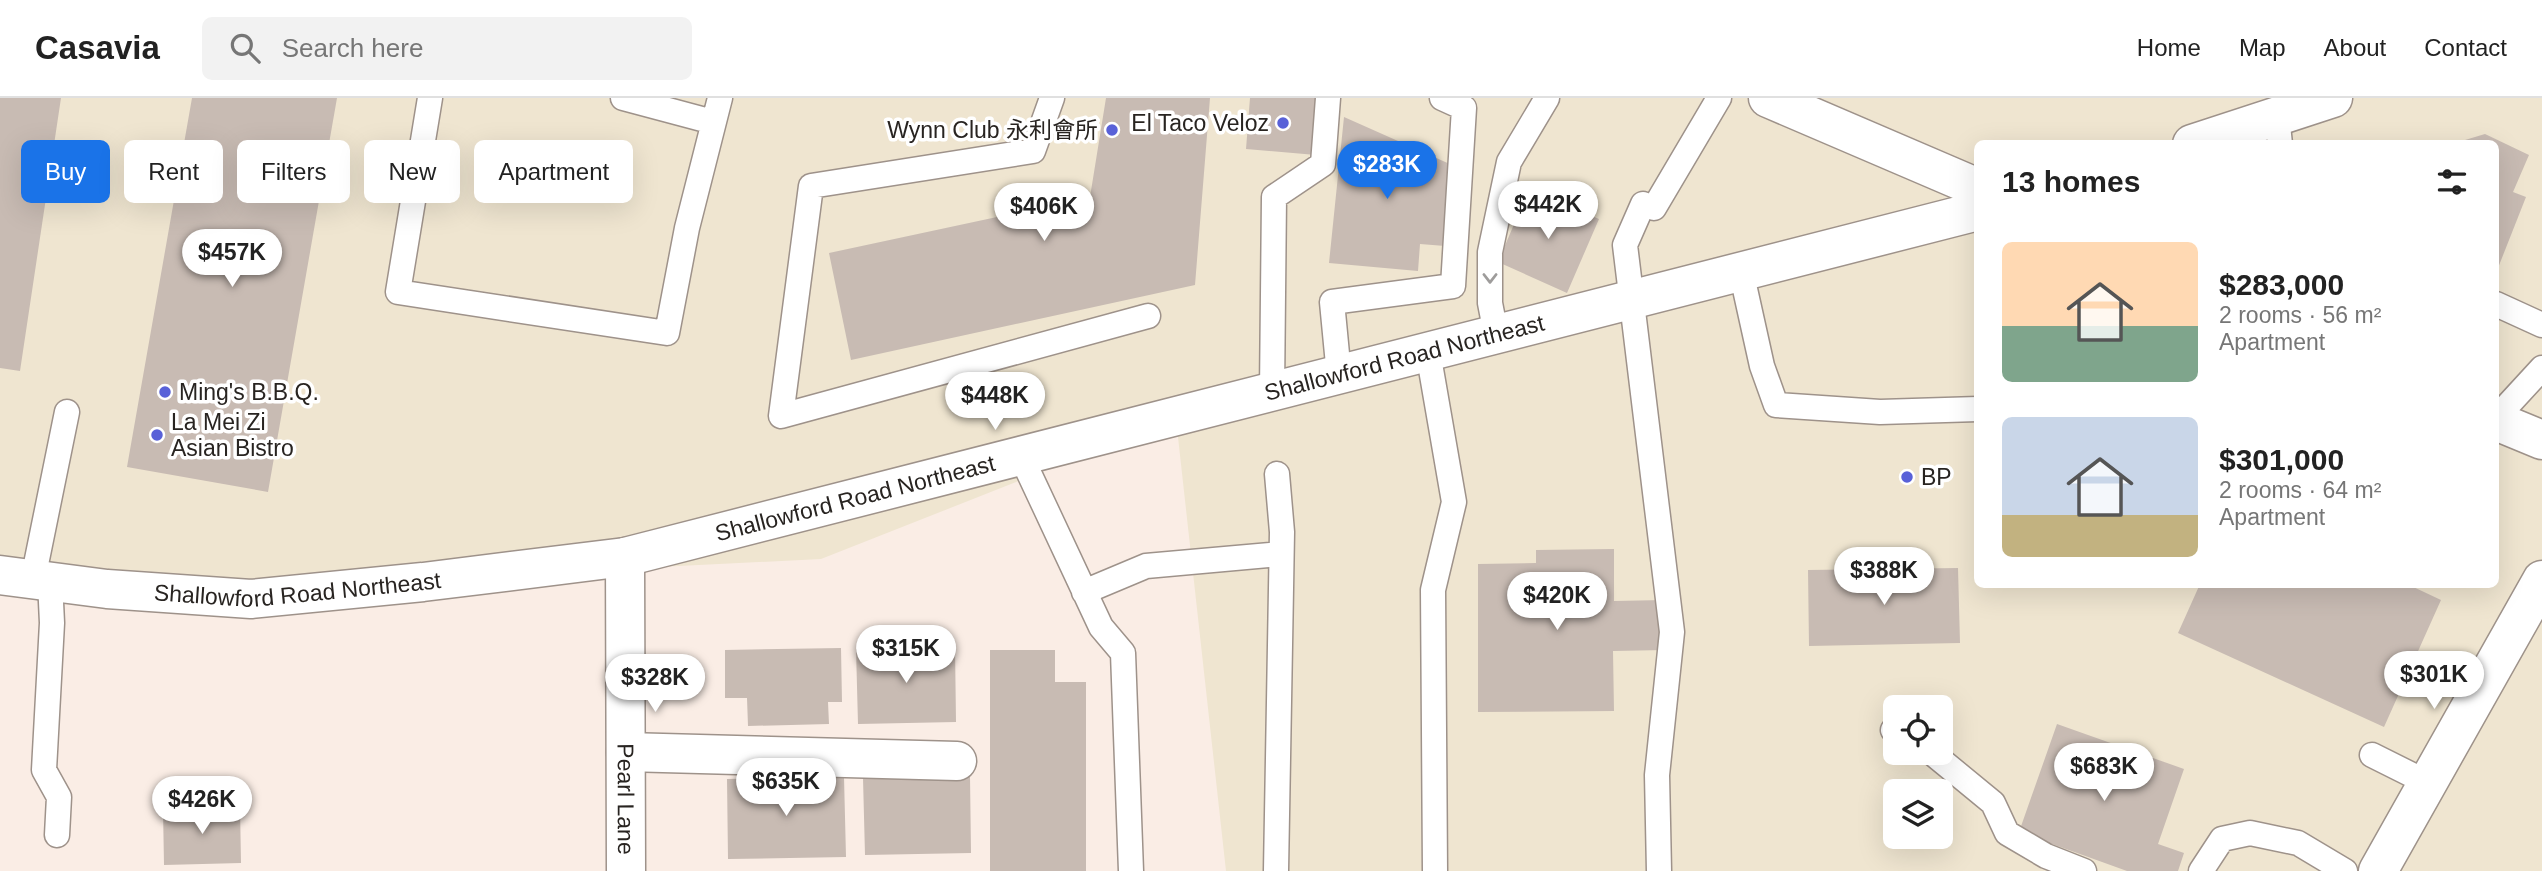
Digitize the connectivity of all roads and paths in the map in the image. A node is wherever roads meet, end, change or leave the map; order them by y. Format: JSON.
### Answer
{"nodes":[{"id":1,"x":430,"y":98,"type":"edge"},
{"id":2,"x":720,"y":98,"type":"edge"},
{"id":3,"x":1052,"y":98,"type":"edge"},
{"id":4,"x":1328,"y":98,"type":"edge"},
{"id":5,"x":1442,"y":98,"type":"edge"},
{"id":6,"x":1547,"y":98,"type":"edge"},
{"id":7,"x":1719,"y":98,"type":"edge"},
{"id":8,"x":1768,"y":98,"type":"edge"},
{"id":9,"x":2333,"y":98,"type":"edge"},
{"id":10,"x":631,"y":99,"type":"edge"},
{"id":11,"x":713,"y":122,"type":"junction"},
{"id":12,"x":2278,"y":130,"type":"edge"},
{"id":13,"x":2217,"y":140,"type":"edge"},
{"id":14,"x":1974,"y":186,"type":"edge"},
{"id":15,"x":1974,"y":212,"type":"edge"},
{"id":16,"x":1741,"y":271,"type":"junction"},
{"id":17,"x":1630,"y":300,"type":"junction"},
{"id":18,"x":2499,"y":305,"type":"edge"},
{"id":19,"x":1148,"y":316,"type":"dead end"},
{"id":20,"x":2542,"y":325,"type":"edge"},
{"id":21,"x":1496,"y":334,"type":"junction"},
{"id":22,"x":1428,"y":352,"type":"junction"},
{"id":23,"x":2542,"y":368,"type":"edge"},
{"id":24,"x":1339,"y":375,"type":"junction"},
{"id":25,"x":1272,"y":392,"type":"junction"},
{"id":26,"x":1974,"y":409,"type":"edge"},
{"id":27,"x":67,"y":412,"type":"dead end"},
{"id":28,"x":2499,"y":417,"type":"edge"},
{"id":29,"x":2499,"y":421,"type":"edge"},
{"id":30,"x":2542,"y":440,"type":"edge"},
{"id":31,"x":1021,"y":456,"type":"junction"},
{"id":32,"x":1277,"y":474,"type":"dead end"},
{"id":33,"x":1281,"y":554,"type":"junction"},
{"id":34,"x":625,"y":558,"type":"junction"},
{"id":35,"x":28,"y":579,"type":"edge"},
{"id":36,"x":2542,"y":580,"type":"edge"},
{"id":37,"x":1084,"y":592,"type":"junction"},
{"id":38,"x":626,"y":752,"type":"junction"},
{"id":39,"x":2372,"y":755,"type":"dead end"},
{"id":40,"x":957,"y":761,"type":"dead end"},
{"id":41,"x":1947,"y":765,"type":"edge"},
{"id":42,"x":2427,"y":783,"type":"junction"},
{"id":43,"x":57,"y":835,"type":"dead end"},
{"id":44,"x":626,"y":871,"type":"edge"},
{"id":45,"x":1131,"y":871,"type":"edge"},
{"id":46,"x":1276,"y":871,"type":"edge"},
{"id":47,"x":1435,"y":871,"type":"edge"},
{"id":48,"x":1658,"y":871,"type":"edge"},
{"id":49,"x":2084,"y":871,"type":"edge"},
{"id":50,"x":2201,"y":871,"type":"edge"},
{"id":51,"x":2345,"y":871,"type":"edge"},
{"id":52,"x":2378,"y":871,"type":"edge"}],
"edges":[{"from":1,"to":11,"type":"lane"},
{"from":2,"to":11,"type":"lane"},
{"from":3,"to":19,"type":"lane"},
{"from":4,"to":25,"type":"lane"},
{"from":5,"to":24,"type":"lane"},
{"from":6,"to":21,"type":"lane","one_way":true},
{"from":7,"to":17,"type":"lane"},
{"from":8,"to":14,"type":"street"},
{"from":9,"to":12,"type":"street"},
{"from":10,"to":11,"type":"lane"},
{"from":12,"to":13,"type":"street"},
{"from":15,"to":16,"type":"street","name":"Shallowford Road Northeast"},
{"from":16,"to":17,"type":"street","name":"Shallowford Road Northeast"},
{"from":16,"to":26,"type":"lane"},
{"from":17,"to":21,"type":"street","name":"Shallowford Road Northeast"},
{"from":17,"to":48,"type":"lane"},
{"from":18,"to":20,"type":"lane"},
{"from":21,"to":22,"type":"street","name":"Shallowford Road Northeast"},
{"from":22,"to":24,"type":"street","name":"Shallowford Road Northeast"},
{"from":22,"to":47,"type":"lane"},
{"from":23,"to":28,"type":"lane"},
{"from":24,"to":25,"type":"street","name":"Shallowford Road Northeast"},
{"from":25,"to":31,"type":"street","name":"Shallowford Road Northeast"},
{"from":27,"to":35,"type":"lane"},
{"from":29,"to":30,"type":"street"},
{"from":31,"to":34,"type":"street","name":"Shallowford Road Northeast"},
{"from":31,"to":37,"type":"lane"},
{"from":32,"to":33,"type":"lane"},
{"from":33,"to":37,"type":"lane"},
{"from":33,"to":46,"type":"lane"},
{"from":34,"to":35,"type":"street","name":"Shallowford Road Northeast"},
{"from":34,"to":38,"type":"street","name":"Pearl Lane"},
{"from":35,"to":43,"type":"lane"},
{"from":36,"to":42,"type":"street"},
{"from":37,"to":45,"type":"lane"},
{"from":38,"to":40,"type":"street"},
{"from":38,"to":44,"type":"street","name":"Pearl Lane"},
{"from":39,"to":42,"type":"lane"},
{"from":41,"to":49,"type":"lane"},
{"from":42,"to":52,"type":"street"},
{"from":50,"to":51,"type":"lane"}]}
